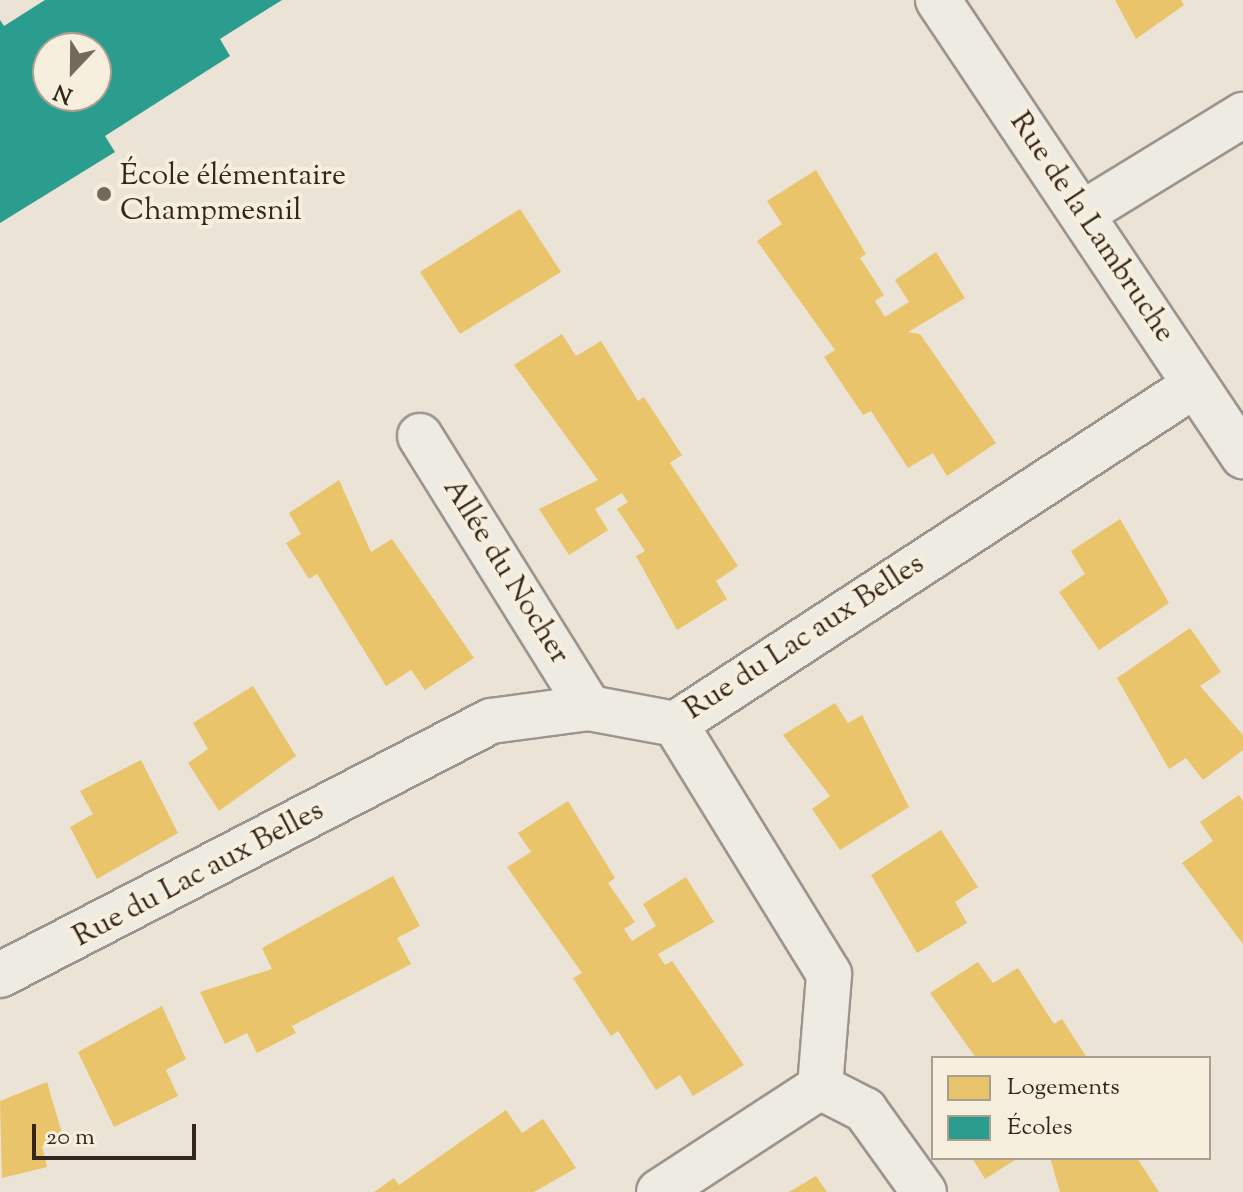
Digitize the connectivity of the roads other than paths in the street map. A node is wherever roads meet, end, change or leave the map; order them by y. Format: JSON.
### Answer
{"nodes":[{"id":1,"x":938,"y":0,"type":"edge"},
{"id":2,"x":1243,"y":115,"type":"edge"},
{"id":3,"x":1083,"y":213,"type":"junction"},
{"id":4,"x":1195,"y":385,"type":"junction"},
{"id":5,"x":420,"y":436,"type":"dead end"},
{"id":6,"x":1243,"y":456,"type":"edge"},
{"id":7,"x":589,"y":708,"type":"junction"},
{"id":8,"x":675,"y":724,"type":"junction"},
{"id":9,"x":0,"y":975,"type":"edge"},
{"id":10,"x":820,"y":1087,"type":"junction"},
{"id":11,"x":659,"y":1192,"type":"edge"},
{"id":12,"x":924,"y":1192,"type":"edge"}],
"edges":[{"from":1,"to":3,"type":"street","name":"Rue de la Lambruche"},
{"from":2,"to":3,"type":"street"},
{"from":3,"to":4,"type":"street","name":"Rue de la Lambruche"},
{"from":4,"to":6,"type":"street","name":"Rue de la Lambruche"},
{"from":4,"to":8,"type":"street","name":"Rue du Lac aux Belles"},
{"from":5,"to":7,"type":"street","name":"Allée du Nocher"},
{"from":7,"to":8,"type":"street","name":"Rue du Lac aux Belles"},
{"from":7,"to":9,"type":"street","name":"Rue du Lac aux Belles"},
{"from":8,"to":10,"type":"street"},
{"from":10,"to":11,"type":"street"},
{"from":10,"to":12,"type":"street"}]}
